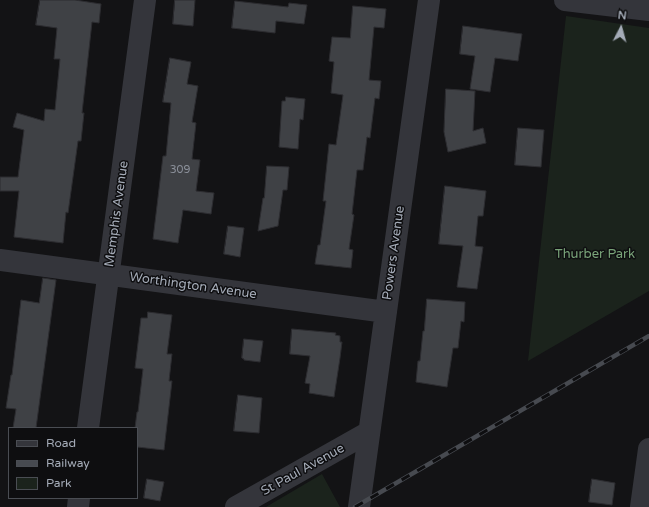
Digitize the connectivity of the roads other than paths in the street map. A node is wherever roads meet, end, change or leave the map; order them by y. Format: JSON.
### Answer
{"nodes":[{"id":1,"x":145,"y":0,"type":"edge"},
{"id":2,"x":429,"y":0,"type":"edge"},
{"id":3,"x":565,"y":0,"type":"edge"},
{"id":4,"x":649,"y":10,"type":"edge"},
{"id":5,"x":0,"y":260,"type":"edge"},
{"id":6,"x":108,"y":275,"type":"junction"},
{"id":7,"x":386,"y":312,"type":"junction"},
{"id":8,"x":88,"y":427,"type":"edge"},
{"id":9,"x":370,"y":432,"type":"junction"},
{"id":10,"x":649,"y":448,"type":"edge"},
{"id":11,"x":236,"y":507,"type":"edge"},
{"id":12,"x":359,"y":507,"type":"edge"},
{"id":13,"x":641,"y":507,"type":"edge"}],
"edges":[{"from":1,"to":6,"type":"street","name":"Memphis Avenue"},
{"from":2,"to":7,"type":"street","name":"Powers Avenue"},
{"from":3,"to":4,"type":"street"},
{"from":5,"to":6,"type":"street","name":"Worthington Avenue"},
{"from":6,"to":7,"type":"street","name":"Worthington Avenue"},
{"from":6,"to":8,"type":"street","name":"Memphis Avenue"},
{"from":7,"to":9,"type":"street","name":"Powers Avenue"},
{"from":9,"to":11,"type":"street","name":"St Paul Avenue"},
{"from":9,"to":12,"type":"street","name":"Powers Avenue"},
{"from":10,"to":13,"type":"street"}]}
